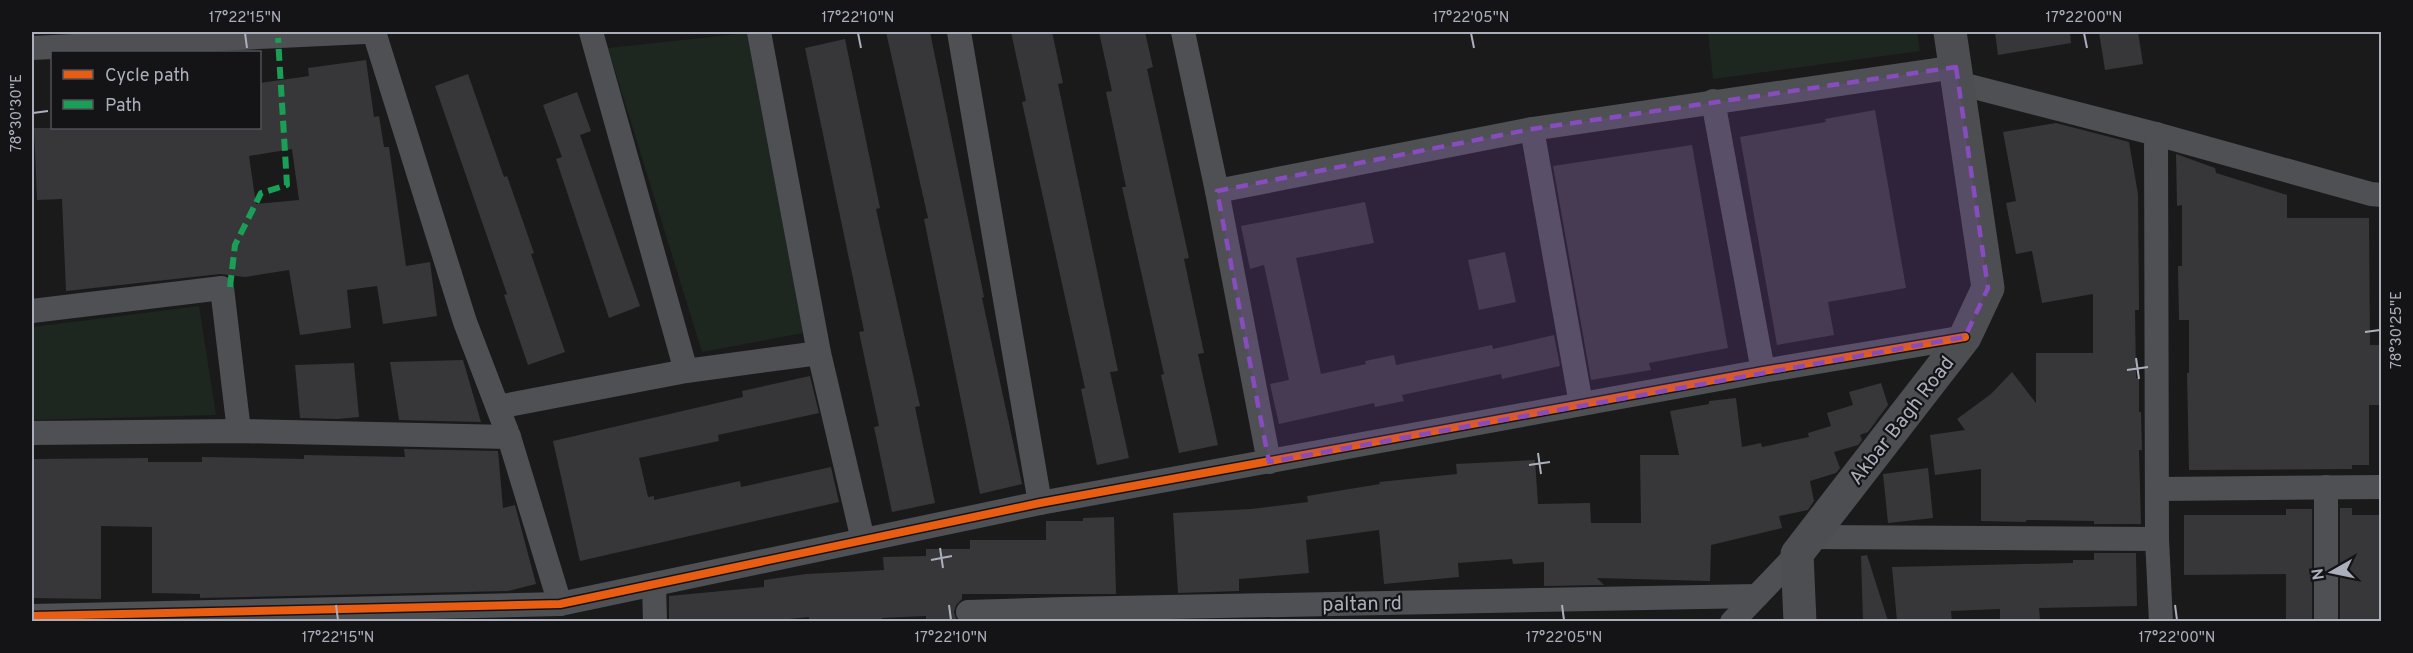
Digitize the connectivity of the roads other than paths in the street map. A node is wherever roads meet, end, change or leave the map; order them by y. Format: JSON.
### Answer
{"nodes":[{"id":1,"x":365,"y":32,"type":"edge"},
{"id":2,"x":374,"y":32,"type":"edge"},
{"id":3,"x":591,"y":32,"type":"edge"},
{"id":4,"x":759,"y":32,"type":"edge"},
{"id":5,"x":959,"y":32,"type":"edge"},
{"id":6,"x":1183,"y":32,"type":"edge"},
{"id":7,"x":1950,"y":32,"type":"edge"},
{"id":8,"x":32,"y":48,"type":"edge"},
{"id":9,"x":1957,"y":75,"type":"junction"},
{"id":10,"x":1713,"y":101,"type":"junction"},
{"id":11,"x":1532,"y":129,"type":"junction"},
{"id":12,"x":2156,"y":134,"type":"junction"},
{"id":13,"x":1217,"y":191,"type":"junction"},
{"id":14,"x":2382,"y":195,"type":"edge"},
{"id":15,"x":32,"y":311,"type":"edge"},
{"id":16,"x":1965,"y":337,"type":"junction"},
{"id":17,"x":819,"y":353,"type":"junction"},
{"id":18,"x":686,"y":371,"type":"junction"},
{"id":19,"x":1762,"y":371,"type":"junction"},
{"id":20,"x":1581,"y":404,"type":"junction"},
{"id":21,"x":498,"y":407,"type":"junction"},
{"id":22,"x":239,"y":431,"type":"junction"},
{"id":23,"x":32,"y":433,"type":"edge"},
{"id":24,"x":509,"y":437,"type":"junction"},
{"id":25,"x":1269,"y":462,"type":"junction"},
{"id":26,"x":2326,"y":487,"type":"junction"},
{"id":27,"x":2382,"y":487,"type":"edge"},
{"id":28,"x":2159,"y":489,"type":"junction"},
{"id":29,"x":1040,"y":503,"type":"junction"},
{"id":30,"x":2157,"y":539,"type":"junction"},
{"id":31,"x":863,"y":540,"type":"junction"},
{"id":32,"x":1804,"y":545,"type":"junction"},
{"id":33,"x":654,"y":585,"type":"junction"},
{"id":34,"x":1757,"y":596,"type":"junction"},
{"id":35,"x":560,"y":604,"type":"junction"},
{"id":36,"x":968,"y":612,"type":"dead end"},
{"id":37,"x":1064,"y":615,"type":"edge"},
{"id":38,"x":32,"y":616,"type":"edge"},
{"id":39,"x":60,"y":619,"type":"edge"},
{"id":40,"x":655,"y":621,"type":"edge"},
{"id":41,"x":1732,"y":621,"type":"edge"},
{"id":42,"x":1800,"y":621,"type":"edge"},
{"id":43,"x":2161,"y":621,"type":"edge"},
{"id":44,"x":2326,"y":621,"type":"edge"}],
"edges":[{"from":1,"to":8,"type":"street"},
{"from":2,"to":21,"type":"street"},
{"from":3,"to":18,"type":"street"},
{"from":4,"to":17,"type":"street"},
{"from":5,"to":29,"type":"street"},
{"from":6,"to":13,"type":"street"},
{"from":7,"to":9,"type":"street","name":"Akbar Bagh Road"},
{"from":9,"to":10,"type":"street"},
{"from":9,"to":12,"type":"street"},
{"from":9,"to":16,"type":"street","name":"Akbar Bagh Road"},
{"from":10,"to":11,"type":"street"},
{"from":10,"to":19,"type":"street"},
{"from":11,"to":13,"type":"street"},
{"from":11,"to":20,"type":"street"},
{"from":12,"to":14,"type":"street"},
{"from":12,"to":28,"type":"street"},
{"from":13,"to":25,"type":"street"},
{"from":15,"to":22,"type":"street"},
{"from":16,"to":19,"type":"street"},
{"from":16,"to":32,"type":"street","name":"Akbar Bagh Road"},
{"from":17,"to":18,"type":"street"},
{"from":17,"to":31,"type":"street"},
{"from":18,"to":21,"type":"street"},
{"from":19,"to":20,"type":"street"},
{"from":20,"to":25,"type":"street"},
{"from":21,"to":24,"type":"street"},
{"from":22,"to":23,"type":"street"},
{"from":22,"to":24,"type":"street"},
{"from":24,"to":35,"type":"street"},
{"from":25,"to":29,"type":"street"},
{"from":26,"to":27,"type":"street"},
{"from":26,"to":28,"type":"street"},
{"from":26,"to":44,"type":"street"},
{"from":28,"to":30,"type":"street"},
{"from":29,"to":31,"type":"street"},
{"from":30,"to":32,"type":"street"},
{"from":30,"to":43,"type":"street"},
{"from":31,"to":33,"type":"street"},
{"from":32,"to":34,"type":"street"},
{"from":32,"to":42,"type":"street"},
{"from":33,"to":35,"type":"street"},
{"from":33,"to":40,"type":"street"},
{"from":34,"to":37,"type":"street","name":"paltan rd"},
{"from":34,"to":41,"type":"street"},
{"from":35,"to":39,"type":"street"},
{"from":36,"to":37,"type":"street","name":"paltan rd"},
{"from":38,"to":39,"type":"street"}]}
